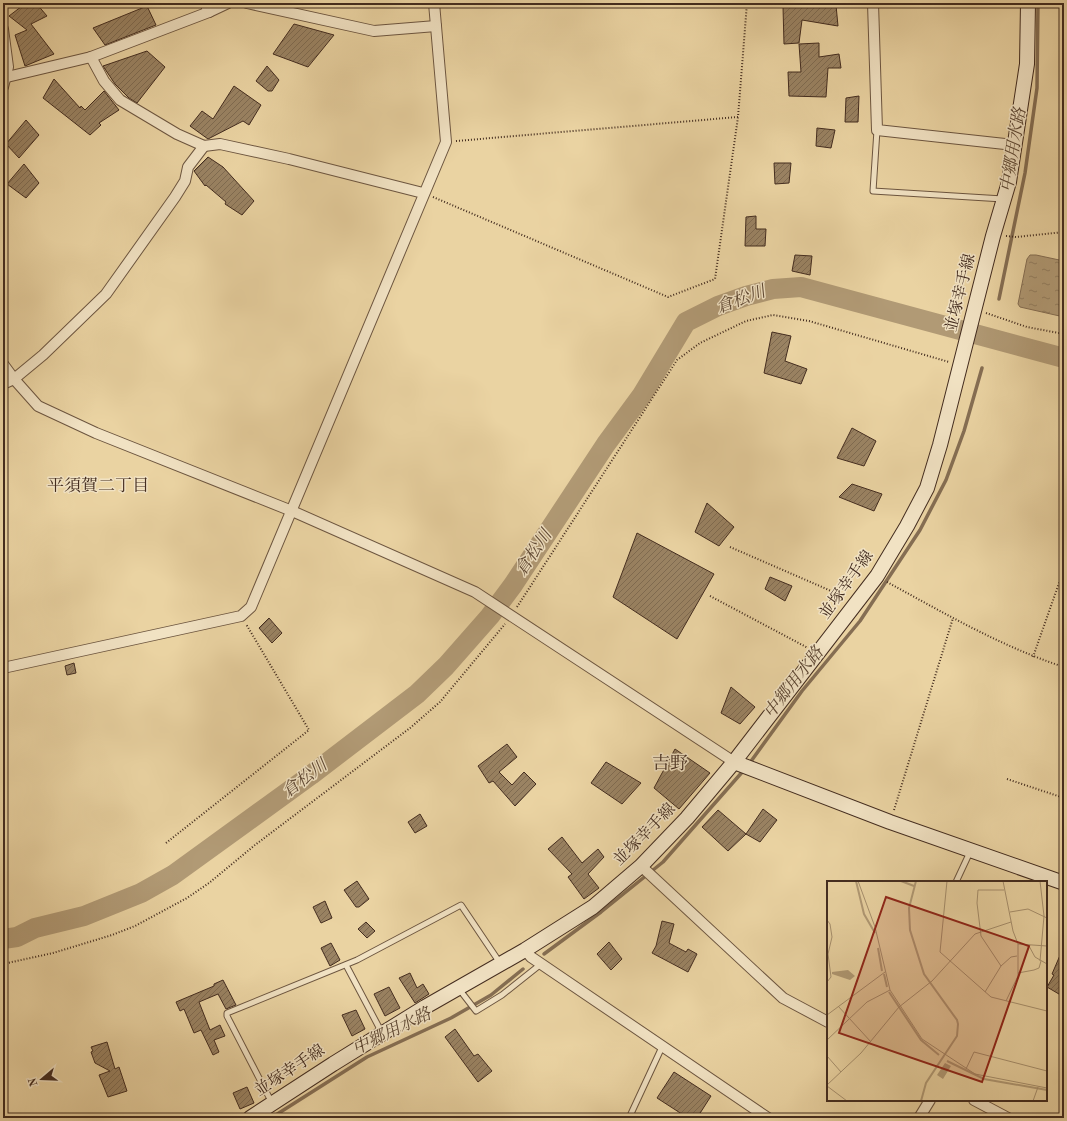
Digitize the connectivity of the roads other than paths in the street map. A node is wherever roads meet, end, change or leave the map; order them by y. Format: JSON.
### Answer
{"nodes":[{"id":1,"x":228,"y":3,"type":"edge"},
{"id":2,"x":247,"y":3,"type":"edge"},
{"id":3,"x":434,"y":3,"type":"edge"},
{"id":4,"x":873,"y":3,"type":"edge"},
{"id":5,"x":1028,"y":3,"type":"edge"},
{"id":6,"x":207,"y":8,"type":"edge"},
{"id":7,"x":436,"y":26,"type":"junction"},
{"id":8,"x":3,"y":29,"type":"edge"},
{"id":9,"x":91,"y":57,"type":"junction"},
{"id":10,"x":7,"y":77,"type":"junction"},
{"id":11,"x":3,"y":87,"type":"edge"},
{"id":12,"x":877,"y":130,"type":"junction"},
{"id":13,"x":1014,"y":145,"type":"junction"},
{"id":14,"x":204,"y":146,"type":"junction"},
{"id":15,"x":423,"y":193,"type":"junction"},
{"id":16,"x":1003,"y":199,"type":"junction"},
{"id":17,"x":3,"y":364,"type":"edge"},
{"id":18,"x":14,"y":379,"type":"junction"},
{"id":19,"x":3,"y":384,"type":"edge"},
{"id":20,"x":292,"y":512,"type":"junction"},
{"id":21,"x":3,"y":668,"type":"edge"},
{"id":22,"x":734,"y":762,"type":"junction"},
{"id":23,"x":971,"y":850,"type":"junction"},
{"id":24,"x":642,"y":866,"type":"junction"},
{"id":25,"x":1048,"y":880,"type":"edge"},
{"id":26,"x":956,"y":881,"type":"edge"},
{"id":27,"x":1064,"y":883,"type":"edge"},
{"id":28,"x":525,"y":950,"type":"junction"},
{"id":29,"x":501,"y":963,"type":"junction"},
{"id":30,"x":541,"y":964,"type":"junction"},
{"id":31,"x":346,"y":965,"type":"junction"},
{"id":32,"x":458,"y":988,"type":"junction"},
{"id":33,"x":827,"y":1021,"type":"edge"},
{"id":34,"x":382,"y":1034,"type":"junction"},
{"id":35,"x":662,"y":1047,"type":"junction"},
{"id":36,"x":929,"y":1101,"type":"edge"},
{"id":37,"x":976,"y":1101,"type":"edge"},
{"id":38,"x":272,"y":1103,"type":"junction"},
{"id":39,"x":250,"y":1118,"type":"edge"},
{"id":40,"x":629,"y":1118,"type":"edge"},
{"id":41,"x":768,"y":1118,"type":"edge"},
{"id":42,"x":919,"y":1118,"type":"edge"},
{"id":43,"x":1008,"y":1118,"type":"edge"}],
"edges":[{"from":1,"to":6,"type":"street"},
{"from":2,"to":7,"type":"street"},
{"from":3,"to":7,"type":"street"},
{"from":4,"to":12,"type":"street"},
{"from":5,"to":13,"type":"main road","name":"並塚幸手線"},
{"from":6,"to":9,"type":"street"},
{"from":7,"to":15,"type":"street"},
{"from":8,"to":10,"type":"street"},
{"from":9,"to":10,"type":"street"},
{"from":9,"to":14,"type":"street"},
{"from":10,"to":11,"type":"street"},
{"from":12,"to":13,"type":"street"},
{"from":12,"to":16,"type":"lane"},
{"from":13,"to":16,"type":"main road","name":"並塚幸手線"},
{"from":14,"to":15,"type":"street"},
{"from":14,"to":18,"type":"street"},
{"from":15,"to":20,"type":"street"},
{"from":16,"to":22,"type":"main road","name":"並塚幸手線"},
{"from":17,"to":18,"type":"street"},
{"from":18,"to":19,"type":"street"},
{"from":18,"to":20,"type":"street"},
{"from":20,"to":21,"type":"street"},
{"from":20,"to":22,"type":"street"},
{"from":22,"to":23,"type":"main road"},
{"from":22,"to":24,"type":"main road","name":"並塚幸手線"},
{"from":23,"to":25,"type":"main road"},
{"from":23,"to":26,"type":"lane"},
{"from":24,"to":28,"type":"main road","name":"並塚幸手線"},
{"from":24,"to":33,"type":"street"},
{"from":25,"to":27,"type":"main road"},
{"from":28,"to":29,"type":"main road","name":"並塚幸手線"},
{"from":28,"to":30,"type":"street"},
{"from":29,"to":31,"type":"lane"},
{"from":29,"to":32,"type":"main road","name":"並塚幸手線"},
{"from":30,"to":32,"type":"lane"},
{"from":30,"to":35,"type":"street"},
{"from":31,"to":34,"type":"lane"},
{"from":31,"to":38,"type":"lane"},
{"from":32,"to":34,"type":"main road","name":"並塚幸手線"},
{"from":34,"to":38,"type":"main road","name":"並塚幸手線"},
{"from":35,"to":40,"type":"lane"},
{"from":35,"to":41,"type":"street"},
{"from":36,"to":42,"type":"street"},
{"from":37,"to":43,"type":"street"},
{"from":38,"to":39,"type":"main road","name":"並塚幸手線"}]}
